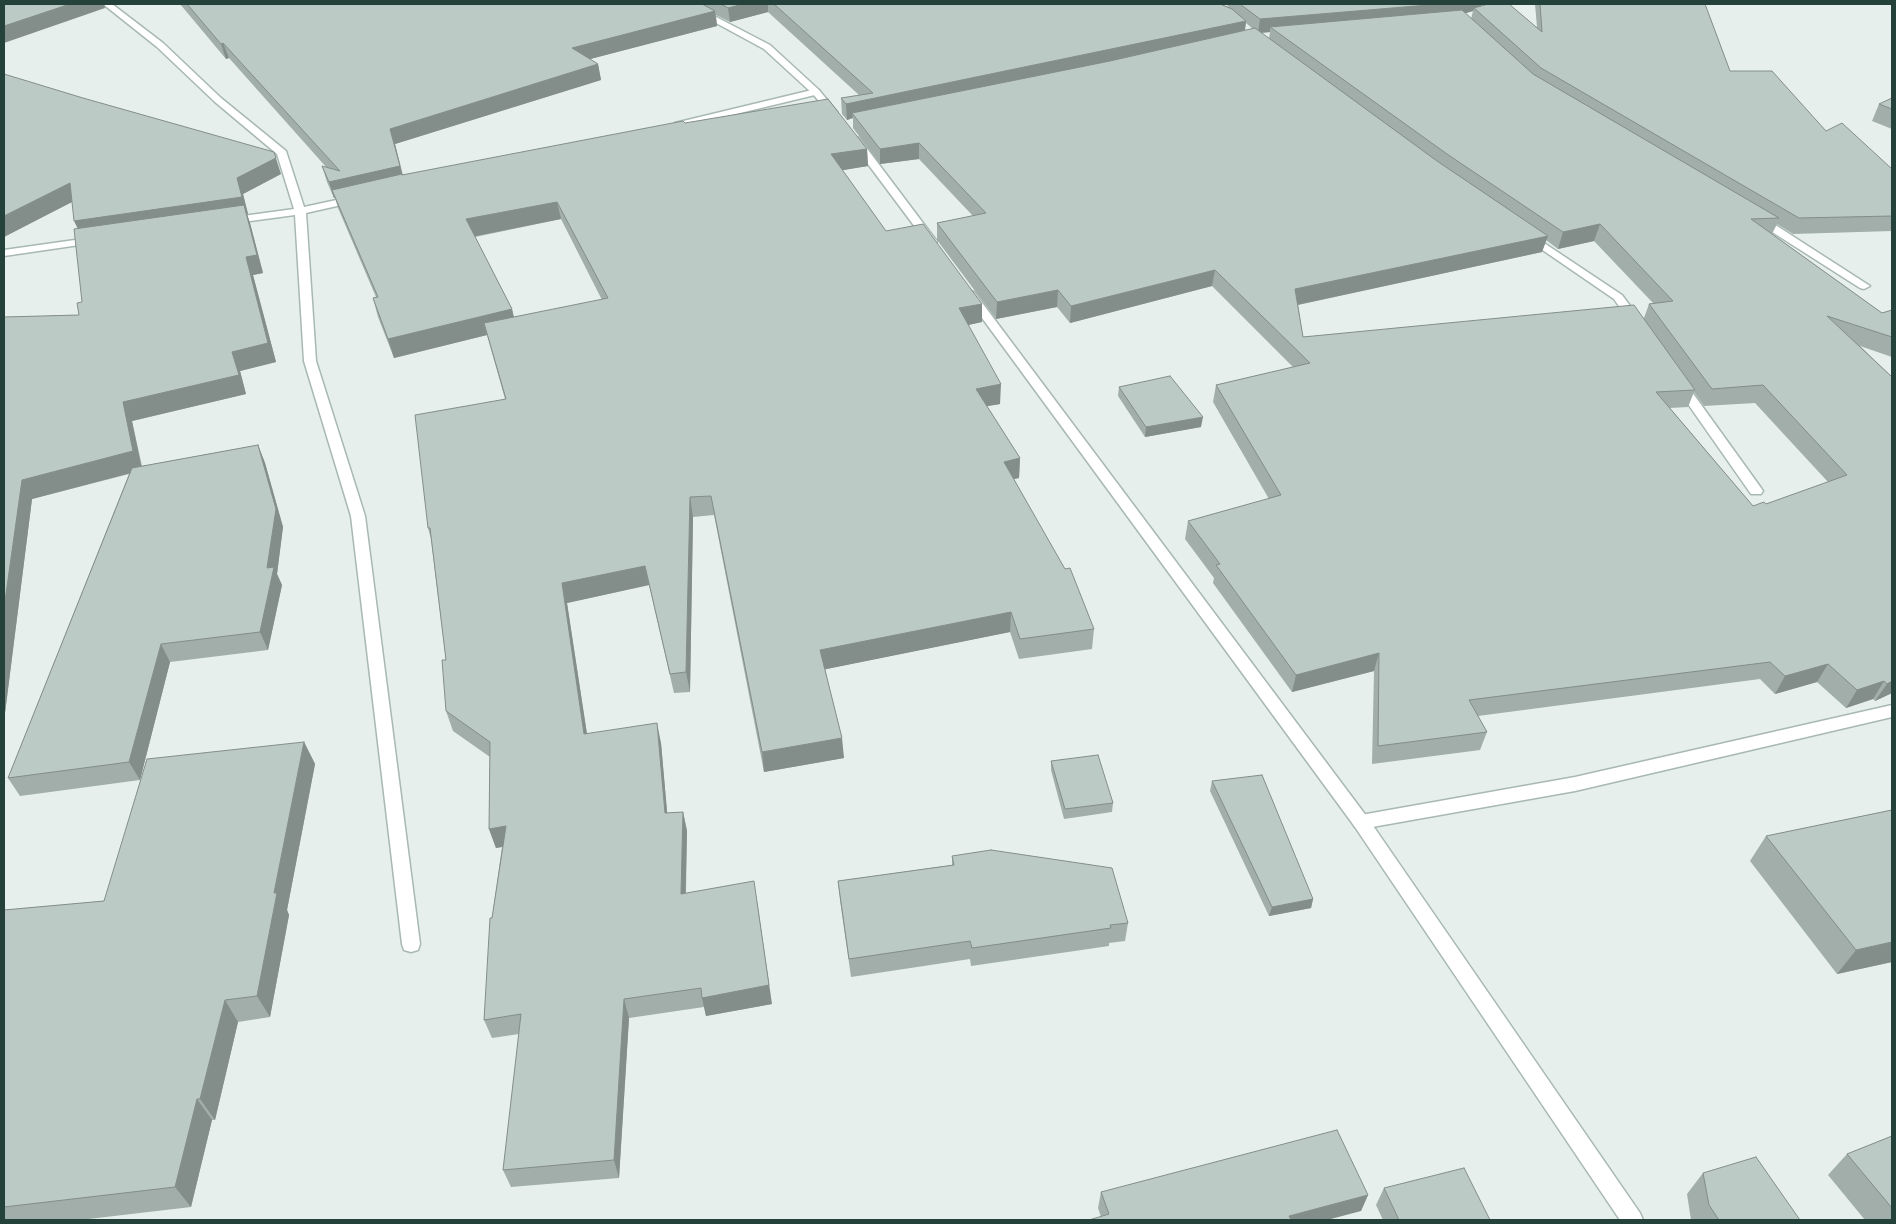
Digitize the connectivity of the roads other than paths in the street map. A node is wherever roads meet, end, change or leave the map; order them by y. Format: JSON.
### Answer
{"nodes":[{"id":1,"x":107,"y":4,"type":"edge"},
{"id":2,"x":685,"y":4,"type":"edge"},
{"id":3,"x":816,"y":92,"type":"junction"},
{"id":4,"x":663,"y":129,"type":"edge"},
{"id":5,"x":367,"y":196,"type":"edge"},
{"id":6,"x":300,"y":211,"type":"junction"},
{"id":7,"x":1754,"y":216,"type":"edge"},
{"id":8,"x":221,"y":222,"type":"edge"},
{"id":9,"x":1520,"y":229,"type":"edge"},
{"id":10,"x":103,"y":239,"type":"edge"},
{"id":11,"x":938,"y":251,"type":"edge"},
{"id":12,"x":4,"y":253,"type":"edge"},
{"id":13,"x":962,"y":282,"type":"edge"},
{"id":14,"x":1864,"y":286,"type":"dead end"},
{"id":15,"x":1641,"y":329,"type":"edge"},
{"id":16,"x":1676,"y":378,"type":"edge"},
{"id":17,"x":1756,"y":491,"type":"dead end"},
{"id":18,"x":1892,"y":711,"type":"edge"},
{"id":19,"x":1361,"y":822,"type":"junction"},
{"id":20,"x":411,"y":944,"type":"dead end"},
{"id":21,"x":1632,"y":1220,"type":"edge"}],
"edges":[{"from":1,"to":6,"type":"street"},
{"from":2,"to":3,"type":"street"},
{"from":3,"to":4,"type":"street"},
{"from":3,"to":11,"type":"street"},
{"from":5,"to":6,"type":"street"},
{"from":6,"to":8,"type":"street"},
{"from":6,"to":20,"type":"street"},
{"from":7,"to":14,"type":"street"},
{"from":9,"to":15,"type":"street"},
{"from":10,"to":12,"type":"street"},
{"from":13,"to":19,"type":"street"},
{"from":16,"to":17,"type":"street"},
{"from":18,"to":19,"type":"street"},
{"from":19,"to":21,"type":"street"}]}
